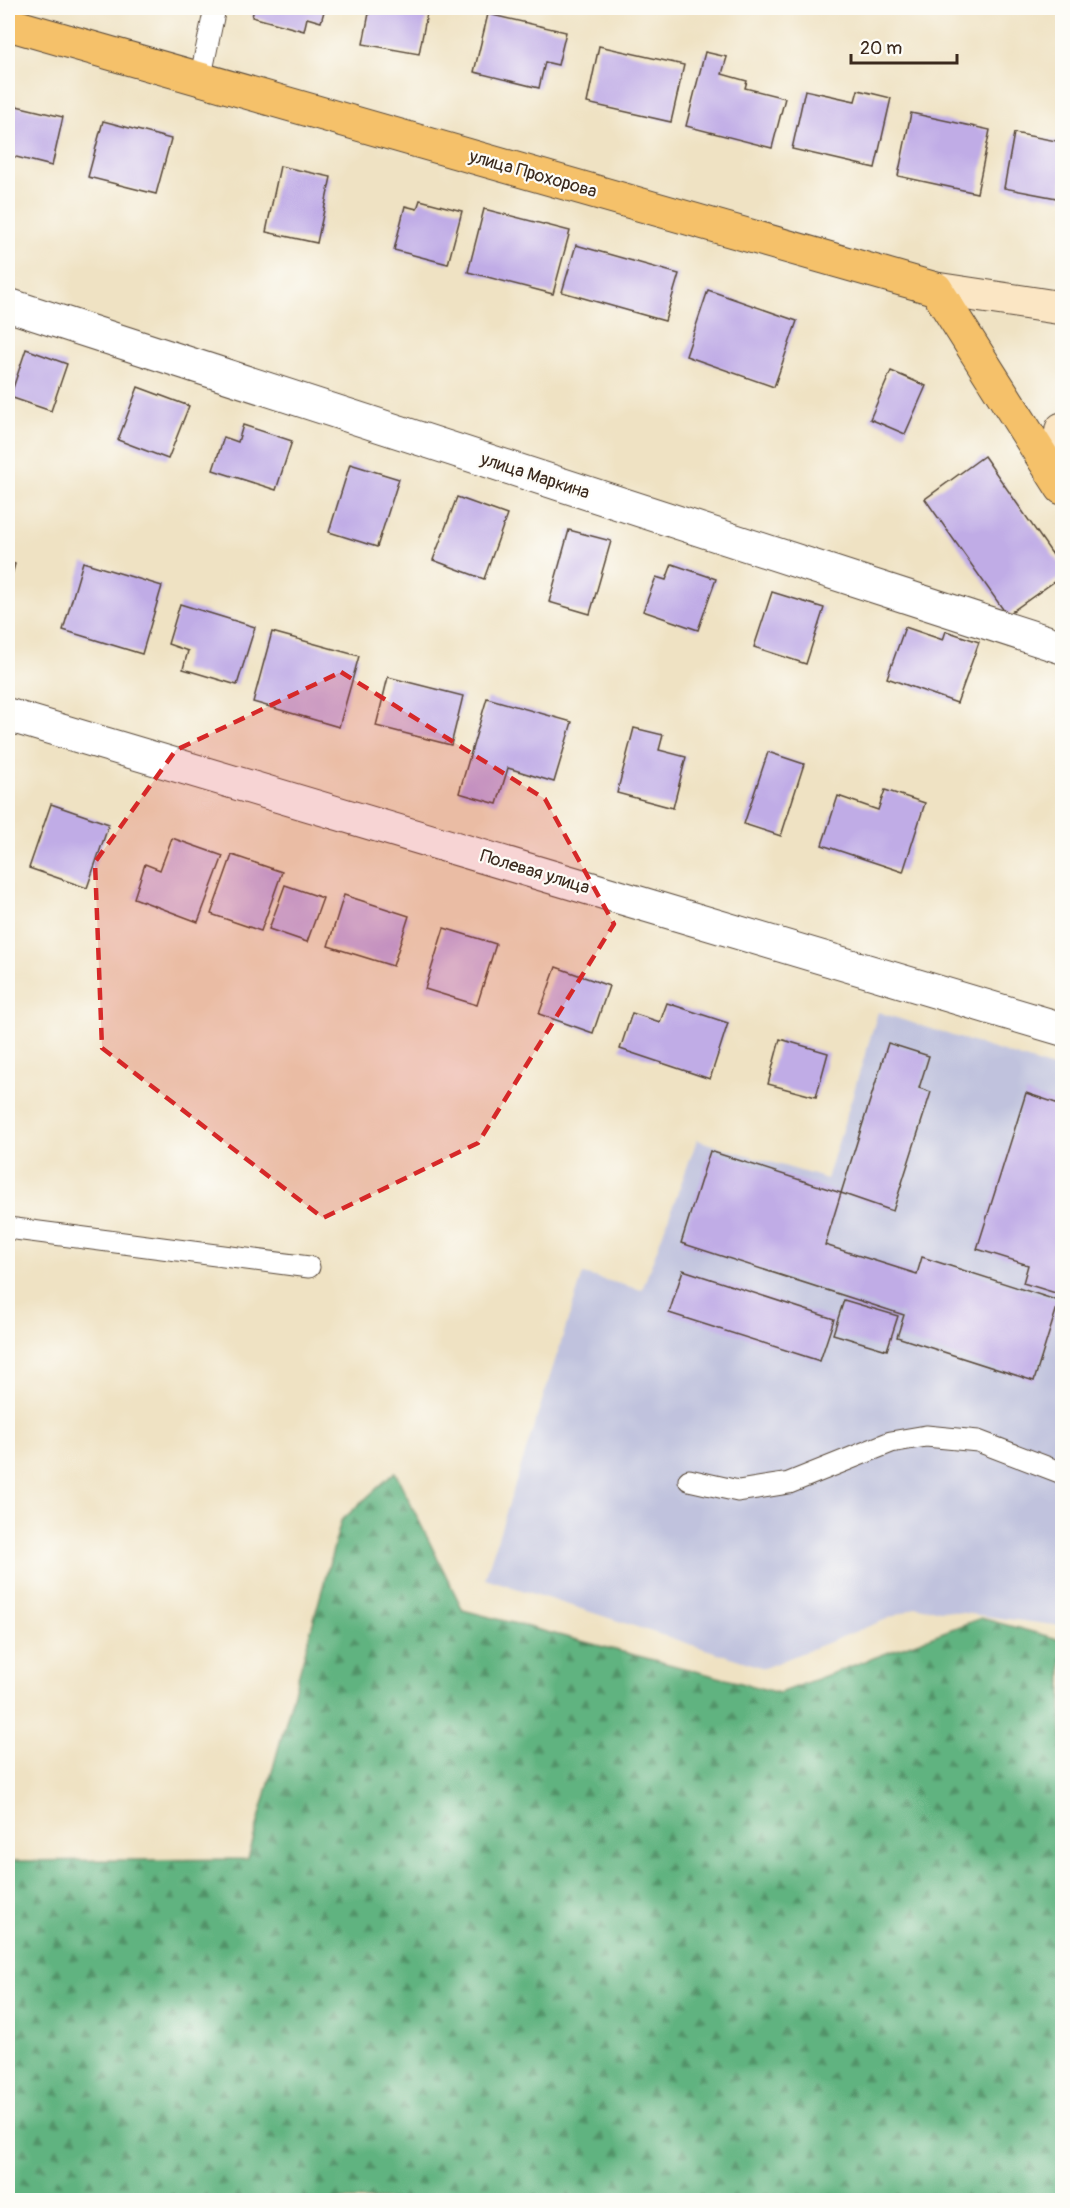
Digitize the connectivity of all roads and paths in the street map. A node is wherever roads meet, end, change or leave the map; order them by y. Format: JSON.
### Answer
{"nodes":[{"id":1,"x":215,"y":8,"type":"edge"},
{"id":2,"x":8,"y":24,"type":"edge"},
{"id":3,"x":200,"y":80,"type":"junction"},
{"id":4,"x":936,"y":289,"type":"junction"},
{"id":5,"x":8,"y":305,"type":"edge"},
{"id":6,"x":1062,"y":308,"type":"edge"},
{"id":7,"x":1062,"y":429,"type":"edge"},
{"id":8,"x":1062,"y":476,"type":"edge"},
{"id":9,"x":1062,"y":488,"type":"edge"},
{"id":10,"x":1062,"y":647,"type":"edge"},
{"id":11,"x":8,"y":715,"type":"edge"},
{"id":12,"x":1062,"y":1029,"type":"edge"},
{"id":13,"x":8,"y":1228,"type":"edge"},
{"id":14,"x":309,"y":1267,"type":"dead end"},
{"id":15,"x":1062,"y":1473,"type":"edge"},
{"id":16,"x":689,"y":1480,"type":"dead end"}],
"edges":[{"from":1,"to":3,"type":"lane"},
{"from":2,"to":3,"type":"main road","name":"улица Прохорова"},
{"from":3,"to":4,"type":"main road","name":"улица Прохорова"},
{"from":4,"to":6,"type":"main road","name":"улица Прохорова"},
{"from":4,"to":9,"type":"main road"},
{"from":5,"to":10,"type":"street","name":"улица Маркина"},
{"from":7,"to":8,"type":"main road"},
{"from":11,"to":12,"type":"street","name":"Полевая улица"},
{"from":13,"to":14,"type":"lane"},
{"from":15,"to":16,"type":"lane"}]}
